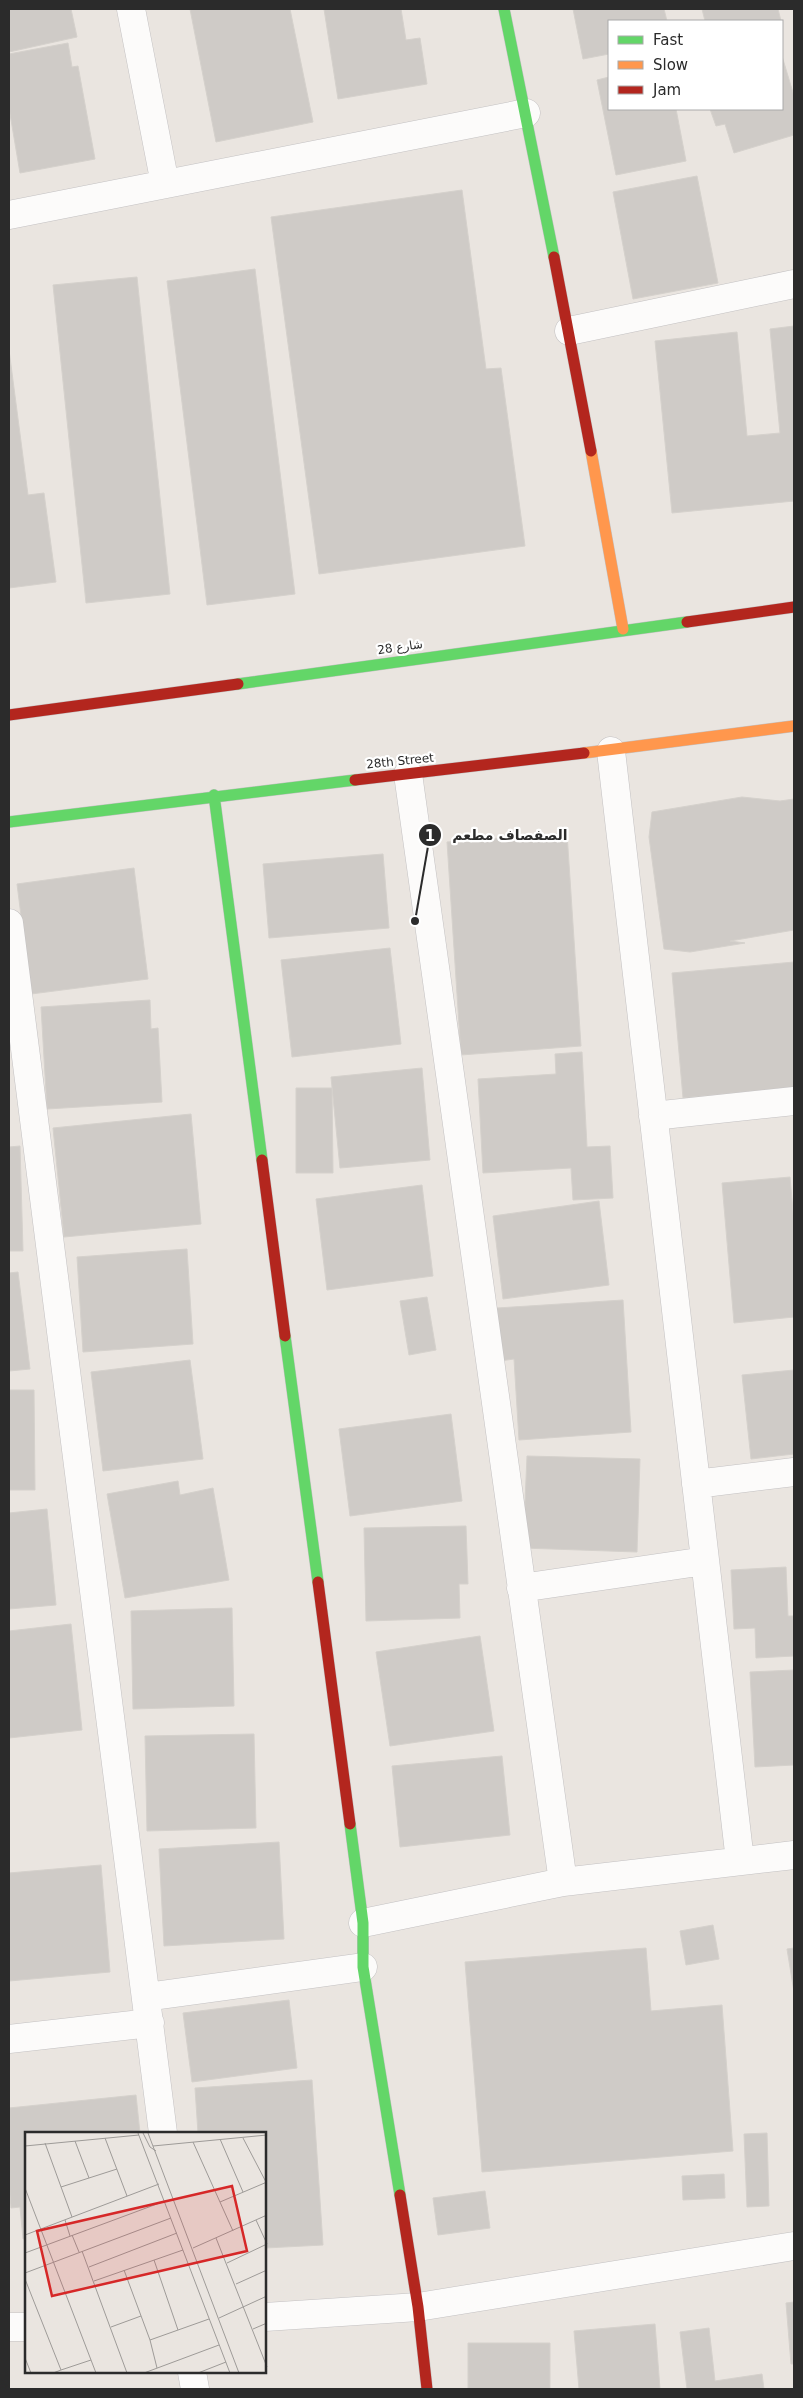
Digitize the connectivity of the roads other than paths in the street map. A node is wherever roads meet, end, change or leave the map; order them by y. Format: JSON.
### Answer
{"nodes":[{"id":1,"x":131,"y":9,"type":"edge"},
{"id":2,"x":504,"y":9,"type":"edge"},
{"id":3,"x":526,"y":113,"type":"junction"},
{"id":4,"x":164,"y":184,"type":"junction"},
{"id":5,"x":9,"y":215,"type":"edge"},
{"id":6,"x":794,"y":284,"type":"edge"},
{"id":7,"x":569,"y":331,"type":"junction"},
{"id":8,"x":794,"y":607,"type":"edge"},
{"id":9,"x":623,"y":629,"type":"junction"},
{"id":10,"x":9,"y":715,"type":"edge"},
{"id":11,"x":794,"y":726,"type":"edge"},
{"id":12,"x":611,"y":751,"type":"junction"},
{"id":13,"x":408,"y":774,"type":"junction"},
{"id":14,"x":214,"y":795,"type":"junction"},
{"id":15,"x":9,"y":822,"type":"edge"},
{"id":16,"x":9,"y":922,"type":"edge"},
{"id":17,"x":794,"y":1100,"type":"edge"},
{"id":18,"x":653,"y":1116,"type":"junction"},
{"id":19,"x":794,"y":1472,"type":"edge"},
{"id":20,"x":696,"y":1484,"type":"junction"},
{"id":21,"x":705,"y":1561,"type":"junction"},
{"id":22,"x":521,"y":1588,"type":"junction"},
{"id":23,"x":794,"y":1855,"type":"edge"},
{"id":24,"x":740,"y":1861,"type":"junction"},
{"id":25,"x":563,"y":1882,"type":"junction"},
{"id":26,"x":363,"y":1923,"type":"junction"},
{"id":27,"x":362,"y":1967,"type":"junction"},
{"id":28,"x":148,"y":2010,"type":"junction"},
{"id":29,"x":9,"y":2039,"type":"edge"},
{"id":30,"x":163,"y":2132,"type":"edge"},
{"id":31,"x":794,"y":2246,"type":"edge"},
{"id":32,"x":418,"y":2307,"type":"junction"},
{"id":33,"x":266,"y":2317,"type":"edge"},
{"id":34,"x":9,"y":2327,"type":"edge"},
{"id":35,"x":25,"y":2327,"type":"edge"},
{"id":36,"x":192,"y":2373,"type":"edge"},
{"id":37,"x":195,"y":2389,"type":"edge"},
{"id":38,"x":427,"y":2389,"type":"edge"}],
"edges":[{"from":1,"to":4,"type":"street"},
{"from":2,"to":3,"type":"street"},
{"from":3,"to":4,"type":"street"},
{"from":3,"to":7,"type":"street"},
{"from":4,"to":5,"type":"street"},
{"from":6,"to":7,"type":"street"},
{"from":7,"to":9,"type":"street"},
{"from":8,"to":9,"type":"street","name":"شارع 28"},
{"from":9,"to":10,"type":"street","name":"شارع 28"},
{"from":11,"to":12,"type":"street","name":"28th Street"},
{"from":12,"to":13,"type":"street","name":"28th Street"},
{"from":12,"to":18,"type":"street"},
{"from":13,"to":14,"type":"street","name":"28th Street"},
{"from":13,"to":22,"type":"street"},
{"from":14,"to":15,"type":"street","name":"28th Street"},
{"from":14,"to":26,"type":"street"},
{"from":16,"to":28,"type":"street"},
{"from":17,"to":18,"type":"street"},
{"from":18,"to":20,"type":"street"},
{"from":19,"to":20,"type":"street"},
{"from":20,"to":21,"type":"street"},
{"from":21,"to":22,"type":"street"},
{"from":21,"to":24,"type":"street"},
{"from":22,"to":25,"type":"street"},
{"from":23,"to":24,"type":"street"},
{"from":24,"to":25,"type":"street"},
{"from":25,"to":26,"type":"street"},
{"from":26,"to":27,"type":"street"},
{"from":27,"to":28,"type":"street"},
{"from":27,"to":32,"type":"street"},
{"from":28,"to":29,"type":"street"},
{"from":28,"to":30,"type":"street"},
{"from":31,"to":32,"type":"street"},
{"from":32,"to":33,"type":"street"},
{"from":32,"to":38,"type":"street"},
{"from":34,"to":35,"type":"street"},
{"from":36,"to":37,"type":"street"}]}
